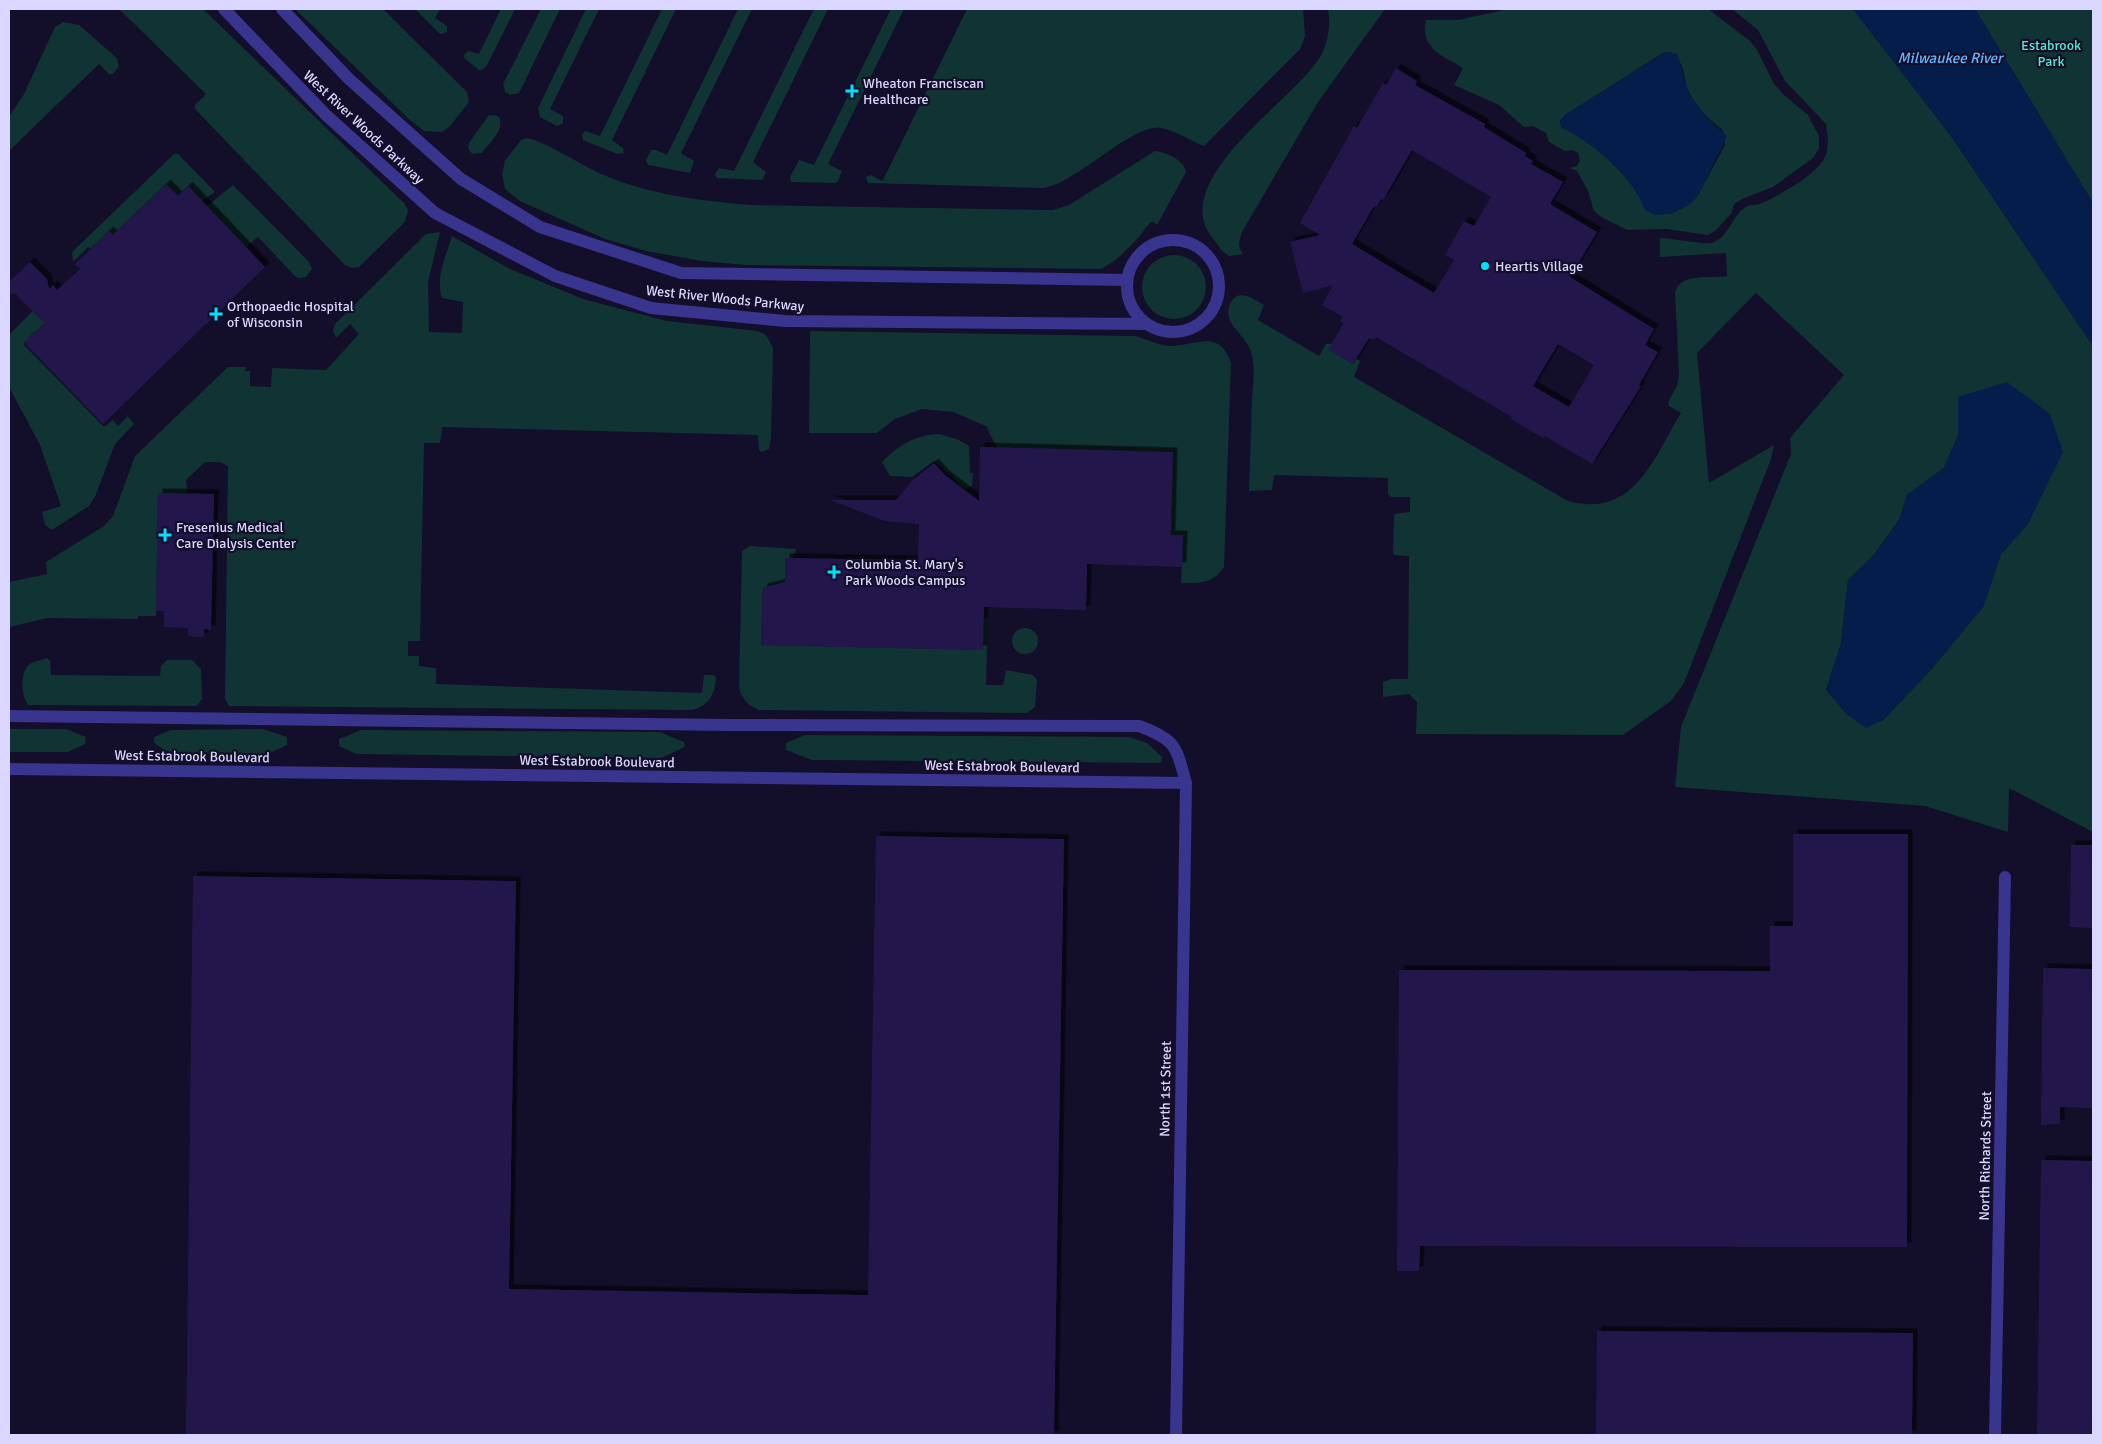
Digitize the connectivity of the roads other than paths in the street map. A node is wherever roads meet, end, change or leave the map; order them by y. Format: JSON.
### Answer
{"nodes":[{"id":1,"x":224,"y":9,"type":"edge"},
{"id":2,"x":282,"y":9,"type":"edge"},
{"id":3,"x":1127,"y":280,"type":"junction"},
{"id":4,"x":1146,"y":324,"type":"junction"},
{"id":5,"x":9,"y":716,"type":"edge"},
{"id":6,"x":9,"y":769,"type":"edge"},
{"id":7,"x":1186,"y":784,"type":"junction"},
{"id":8,"x":2004,"y":877,"type":"dead end"},
{"id":9,"x":1176,"y":1435,"type":"edge"},
{"id":10,"x":1995,"y":1435,"type":"edge"}],
"edges":[{"from":1,"to":4,"type":"street","name":"West River Woods Parkway"},
{"from":2,"to":3,"type":"street","name":"West River Woods Parkway"},
{"from":3,"to":4,"type":"street"},
{"from":3,"to":4,"type":"street","name":"West River Woods Parkway"},
{"from":5,"to":7,"type":"street","name":"North 1st Street"},
{"from":6,"to":7,"type":"street","name":"West Estabrook Boulevard"},
{"from":7,"to":9,"type":"street","name":"North 1st Street"},
{"from":8,"to":10,"type":"street","name":"North Richards Street"}]}
